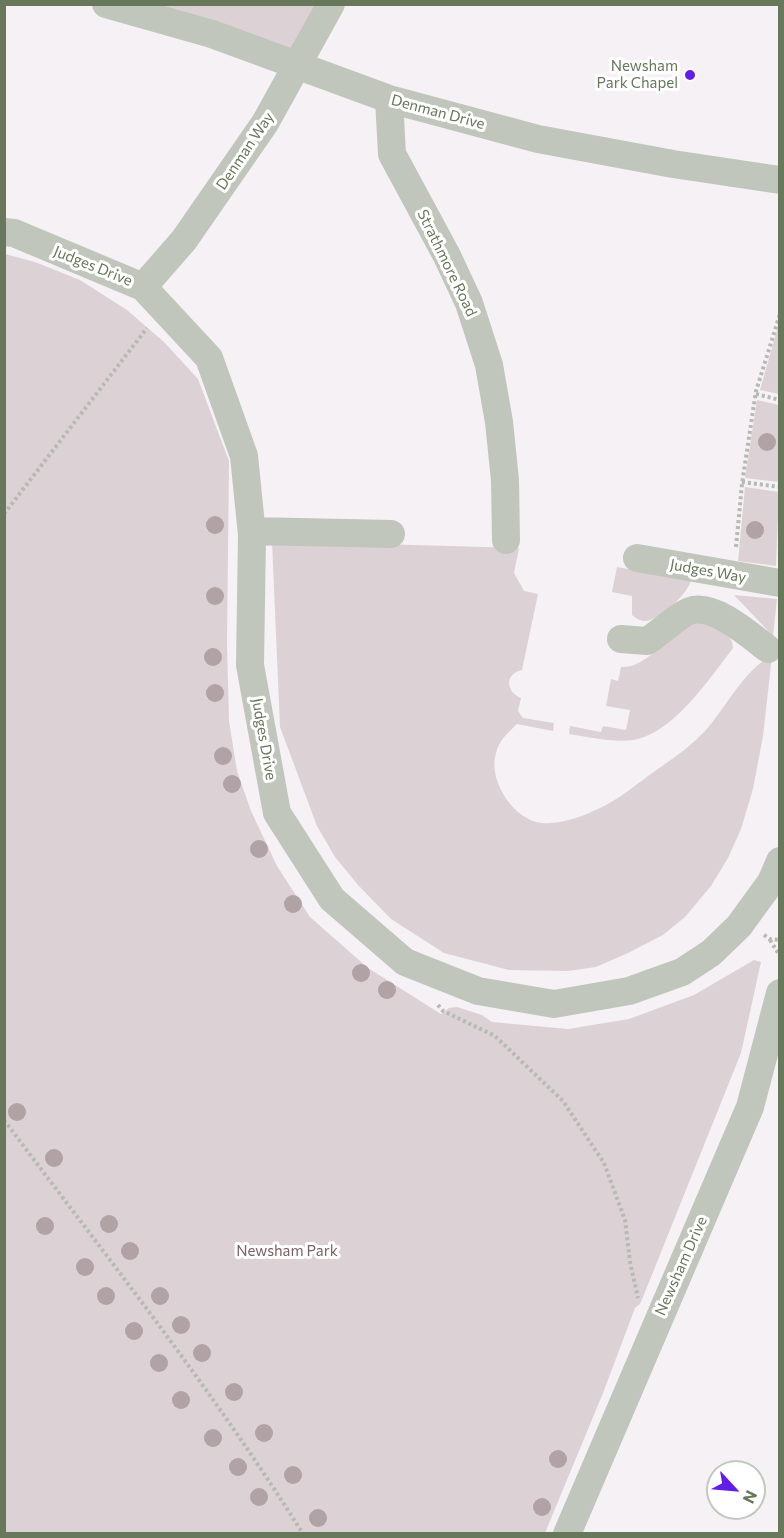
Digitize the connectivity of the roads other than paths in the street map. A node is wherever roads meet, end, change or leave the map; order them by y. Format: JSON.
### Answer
{"nodes":[{"id":1,"x":106,"y":4,"type":"edge"},
{"id":2,"x":331,"y":4,"type":"edge"},
{"id":3,"x":299,"y":65,"type":"junction"},
{"id":4,"x":389,"y":99,"type":"junction"},
{"id":5,"x":780,"y":180,"type":"edge"},
{"id":6,"x":4,"y":232,"type":"edge"},
{"id":7,"x":143,"y":286,"type":"junction"},
{"id":8,"x":252,"y":531,"type":"junction"},
{"id":9,"x":391,"y":534,"type":"dead end"},
{"id":10,"x":506,"y":540,"type":"dead end"},
{"id":11,"x":637,"y":558,"type":"dead end"},
{"id":12,"x":780,"y":583,"type":"edge"},
{"id":13,"x":621,"y":639,"type":"dead end"},
{"id":14,"x":768,"y":649,"type":"dead end"},
{"id":15,"x":780,"y":861,"type":"edge"},
{"id":16,"x":780,"y":993,"type":"edge"},
{"id":17,"x":567,"y":1533,"type":"edge"}],
"edges":[{"from":1,"to":3,"type":"street","name":"Denman Drive"},
{"from":2,"to":3,"type":"street","name":"Denman Way"},
{"from":3,"to":4,"type":"street","name":"Denman Drive"},
{"from":3,"to":7,"type":"street","name":"Denman Way"},
{"from":4,"to":5,"type":"street","name":"Denman Drive"},
{"from":4,"to":10,"type":"street","name":"Strathmore Road"},
{"from":6,"to":7,"type":"street","name":"Judges Drive"},
{"from":7,"to":8,"type":"street","name":"Judges Drive"},
{"from":8,"to":9,"type":"street"},
{"from":8,"to":15,"type":"street","name":"Judges Drive"},
{"from":11,"to":12,"type":"street","name":"Judges Way"},
{"from":13,"to":14,"type":"street"},
{"from":16,"to":17,"type":"street","name":"Newsham Drive"}]}
